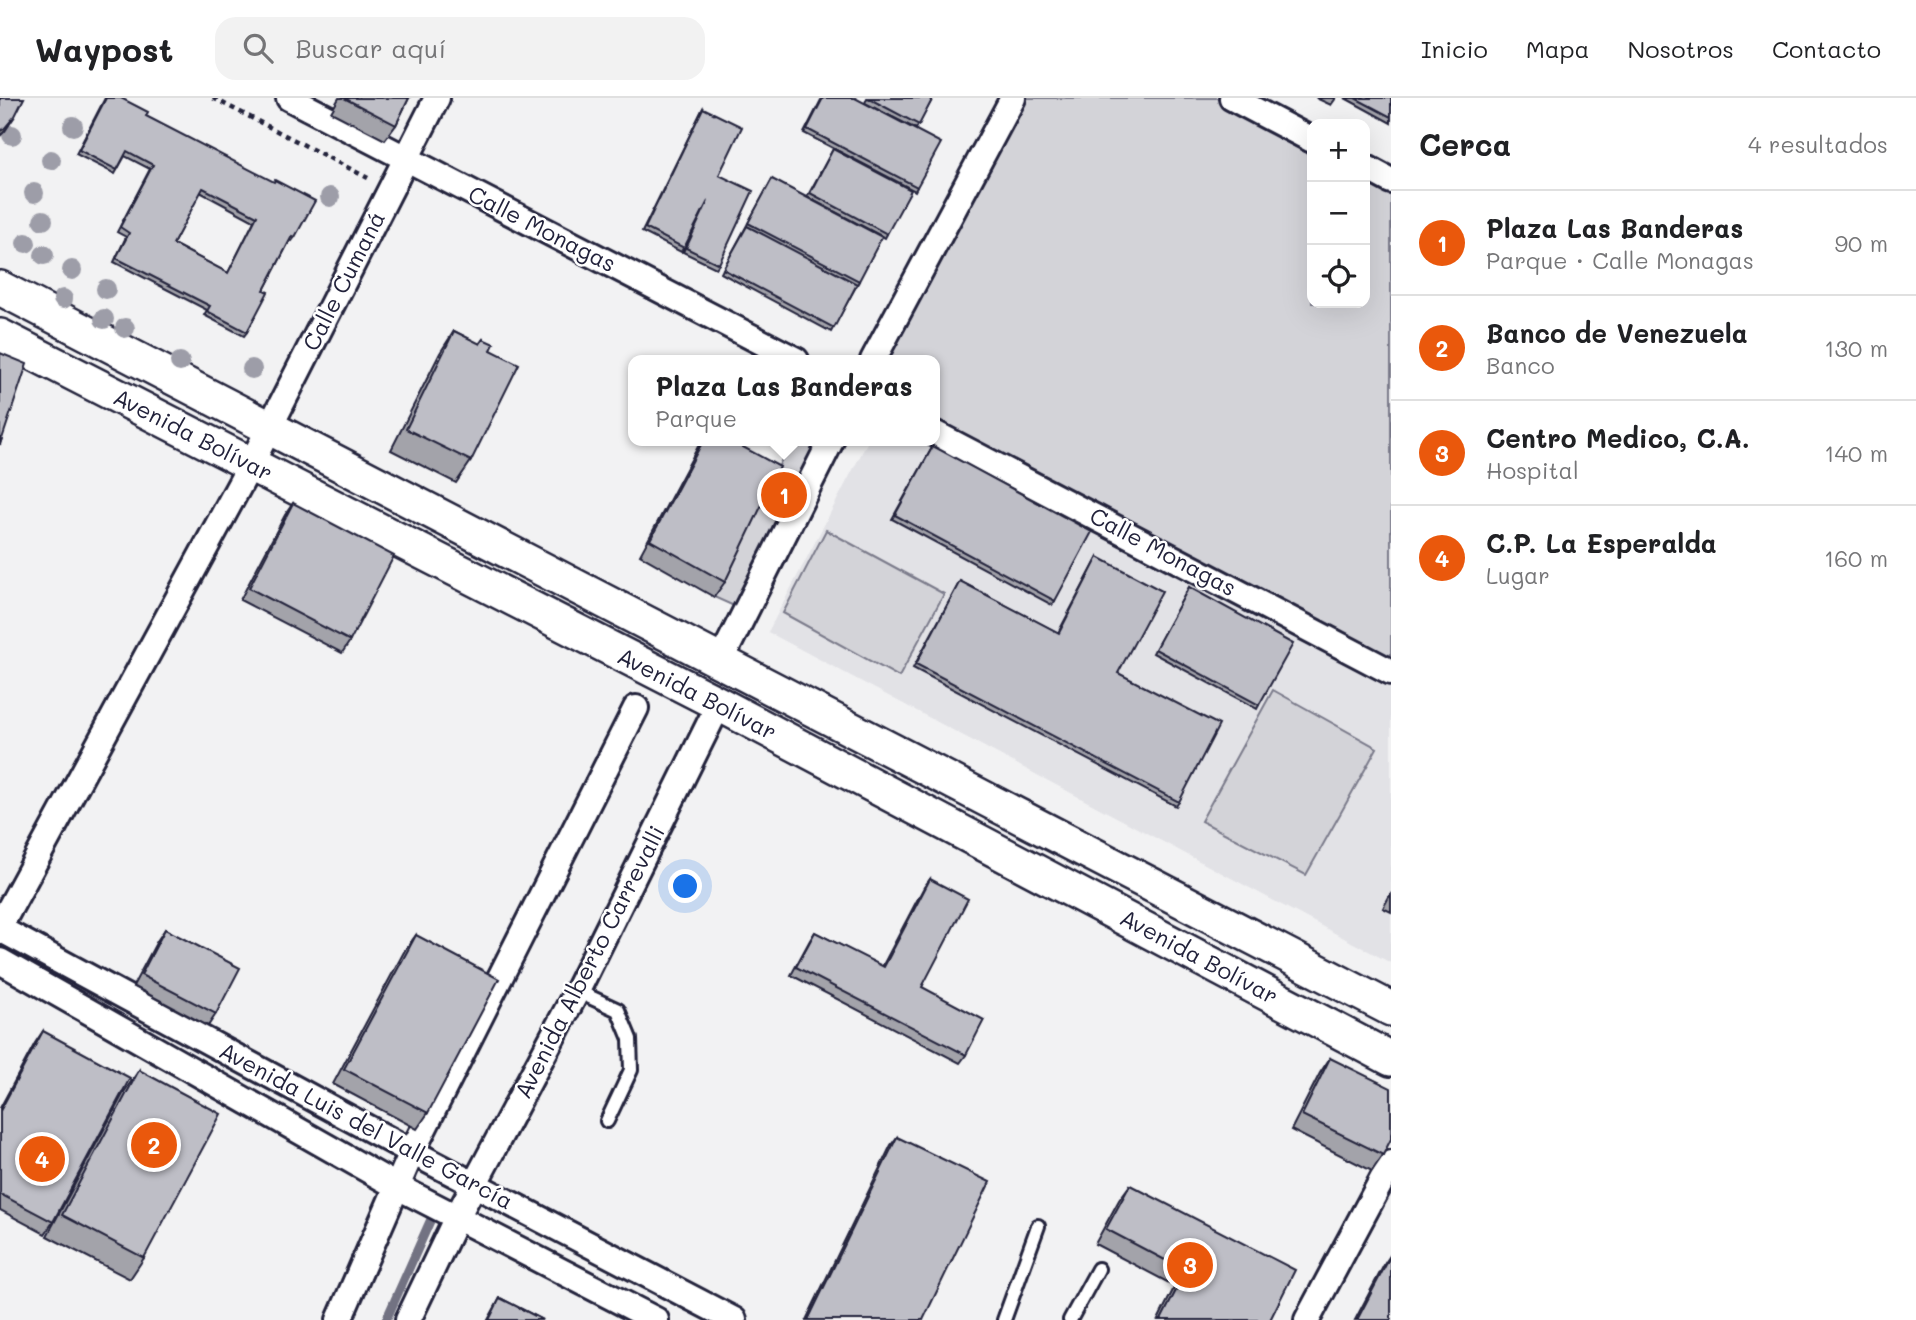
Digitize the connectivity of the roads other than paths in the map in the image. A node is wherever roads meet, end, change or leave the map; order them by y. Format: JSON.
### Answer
{"nodes":[{"id":1,"x":289,"y":98,"type":"edge"},
{"id":2,"x":437,"y":98,"type":"edge"},
{"id":3,"x":1013,"y":98,"type":"edge"},
{"id":4,"x":1232,"y":98,"type":"edge"},
{"id":5,"x":1307,"y":137,"type":"edge"},
{"id":6,"x":406,"y":159,"type":"junction"},
{"id":7,"x":1370,"y":170,"type":"edge"},
{"id":8,"x":1391,"y":181,"type":"edge"},
{"id":9,"x":0,"y":288,"type":"edge"},
{"id":10,"x":0,"y":336,"type":"edge"},
{"id":11,"x":786,"y":355,"type":"edge"},
{"id":12,"x":876,"y":355,"type":"edge"},
{"id":13,"x":270,"y":427,"type":"junction"},
{"id":14,"x":940,"y":436,"type":"edge"},
{"id":15,"x":828,"y":446,"type":"edge"},
{"id":16,"x":251,"y":464,"type":"junction"},
{"id":17,"x":721,"y":660,"type":"junction"},
{"id":18,"x":1391,"y":672,"type":"edge"},
{"id":19,"x":719,"y":704,"type":"junction"},
{"id":20,"x":636,"y":708,"type":"dead end"},
{"id":21,"x":0,"y":928,"type":"edge"},
{"id":22,"x":0,"y":961,"type":"edge"},
{"id":23,"x":577,"y":991,"type":"junction"},
{"id":24,"x":1391,"y":1009,"type":"edge"},
{"id":25,"x":1391,"y":1059,"type":"edge"},
{"id":26,"x":607,"y":1121,"type":"dead end"},
{"id":27,"x":412,"y":1152,"type":"junction"},
{"id":28,"x":1391,"y":1163,"type":"edge"},
{"id":29,"x":475,"y":1184,"type":"junction"},
{"id":30,"x":398,"y":1187,"type":"junction"},
{"id":31,"x":457,"y":1217,"type":"junction"},
{"id":32,"x":1038,"y":1226,"type":"dead end"},
{"id":33,"x":1098,"y":1269,"type":"dead end"},
{"id":34,"x":339,"y":1320,"type":"edge"},
{"id":35,"x":408,"y":1320,"type":"edge"},
{"id":36,"x":656,"y":1320,"type":"edge"},
{"id":37,"x":734,"y":1320,"type":"edge"},
{"id":38,"x":1004,"y":1320,"type":"edge"},
{"id":39,"x":1070,"y":1320,"type":"edge"},
{"id":40,"x":1307,"y":1320,"type":"edge"}],
"edges":[{"from":1,"to":6,"type":"street","name":"Calle Monagas"},
{"from":2,"to":6,"type":"street","name":"Calle Cumaná"},
{"from":3,"to":12,"type":"street"},
{"from":4,"to":5,"type":"street"},
{"from":6,"to":11,"type":"street","name":"Calle Monagas"},
{"from":6,"to":13,"type":"street","name":"Calle Cumaná"},
{"from":7,"to":8,"type":"street"},
{"from":9,"to":13,"type":"street","name":"Avenida Bolívar"},
{"from":10,"to":16,"type":"street","name":"Avenida Bolívar"},
{"from":13,"to":16,"type":"street","name":"Calle Cumaná"},
{"from":13,"to":17,"type":"street","name":"Avenida Bolívar"},
{"from":14,"to":18,"type":"street","name":"Calle Monagas"},
{"from":15,"to":17,"type":"street"},
{"from":16,"to":19,"type":"street","name":"Avenida Bolívar"},
{"from":16,"to":21,"type":"street","name":"Calle Cumaná"},
{"from":17,"to":24,"type":"street","name":"Avenida Bolívar"},
{"from":19,"to":23,"type":"street","name":"Avenida Alberto Carrevalli"},
{"from":19,"to":25,"type":"street","name":"Avenida Bolívar"},
{"from":20,"to":27,"type":"street"},
{"from":21,"to":27,"type":"street","name":"Avenida Luis del Valle García"},
{"from":22,"to":30,"type":"street","name":"Avenida Luis del Valle García"},
{"from":23,"to":26,"type":"lane"},
{"from":23,"to":29,"type":"street","name":"Avenida Alberto Carrevalli"},
{"from":27,"to":29,"type":"street","name":"Avenida Luis del Valle García"},
{"from":27,"to":30,"type":"street"},
{"from":28,"to":40,"type":"street"},
{"from":29,"to":31,"type":"street","name":"Avenida Alberto Carrevalli"},
{"from":29,"to":37,"type":"street","name":"Avenida Luis del Valle García"},
{"from":30,"to":31,"type":"street","name":"Avenida Luis del Valle García"},
{"from":30,"to":34,"type":"street"},
{"from":31,"to":35,"type":"street","name":"Avenida Alberto Carrevalli"},
{"from":31,"to":36,"type":"street","name":"Avenida Luis del Valle García"},
{"from":32,"to":38,"type":"lane"},
{"from":33,"to":39,"type":"lane"}]}
